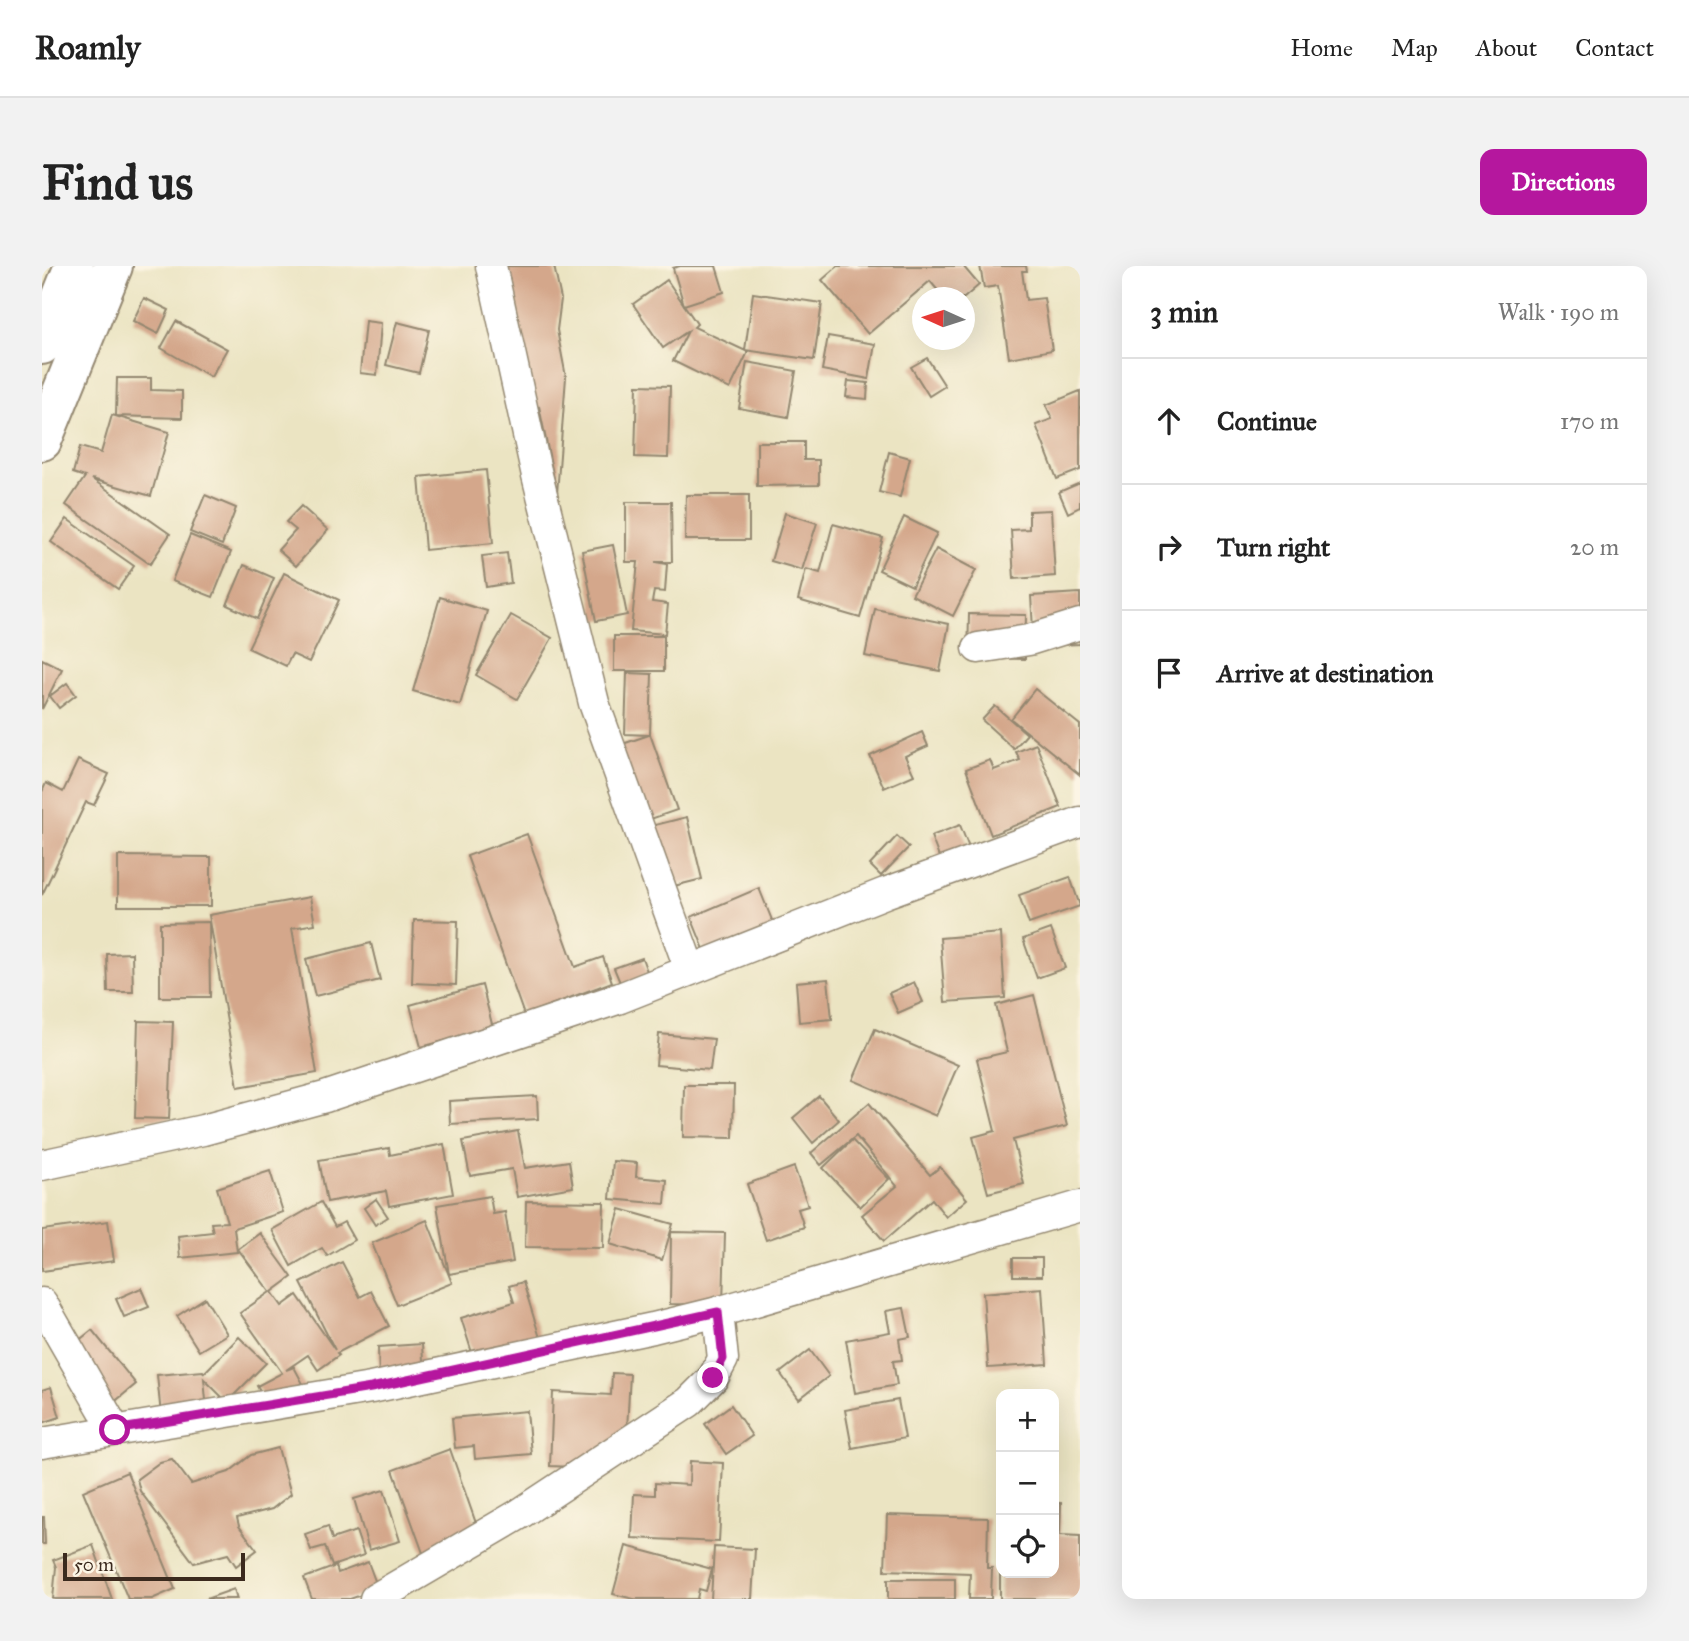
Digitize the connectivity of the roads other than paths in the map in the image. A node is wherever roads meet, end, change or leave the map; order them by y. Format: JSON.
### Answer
{"nodes":[{"id":1,"x":74,"y":266,"type":"edge"},
{"id":2,"x":113,"y":266,"type":"edge"},
{"id":3,"x":491,"y":266,"type":"edge"},
{"id":4,"x":42,"y":345,"type":"edge"},
{"id":5,"x":42,"y":441,"type":"edge"},
{"id":6,"x":1080,"y":624,"type":"edge"},
{"id":7,"x":978,"y":648,"type":"dead end"},
{"id":8,"x":1080,"y":822,"type":"edge"},
{"id":9,"x":690,"y":970,"type":"junction"},
{"id":10,"x":42,"y":1165,"type":"edge"},
{"id":11,"x":1080,"y":1206,"type":"edge"},
{"id":12,"x":42,"y":1303,"type":"edge"},
{"id":13,"x":718,"y":1312,"type":"junction"},
{"id":14,"x":115,"y":1430,"type":"junction"},
{"id":15,"x":42,"y":1443,"type":"edge"},
{"id":16,"x":375,"y":1599,"type":"edge"}],
"edges":[{"from":1,"to":4,"type":"highway"},
{"from":2,"to":5,"type":"highway"},
{"from":3,"to":9,"type":"street"},
{"from":6,"to":7,"type":"street"},
{"from":8,"to":9,"type":"street"},
{"from":9,"to":10,"type":"street"},
{"from":11,"to":13,"type":"street"},
{"from":12,"to":14,"type":"street"},
{"from":13,"to":14,"type":"street"},
{"from":13,"to":16,"type":"street"},
{"from":14,"to":15,"type":"street"}]}
